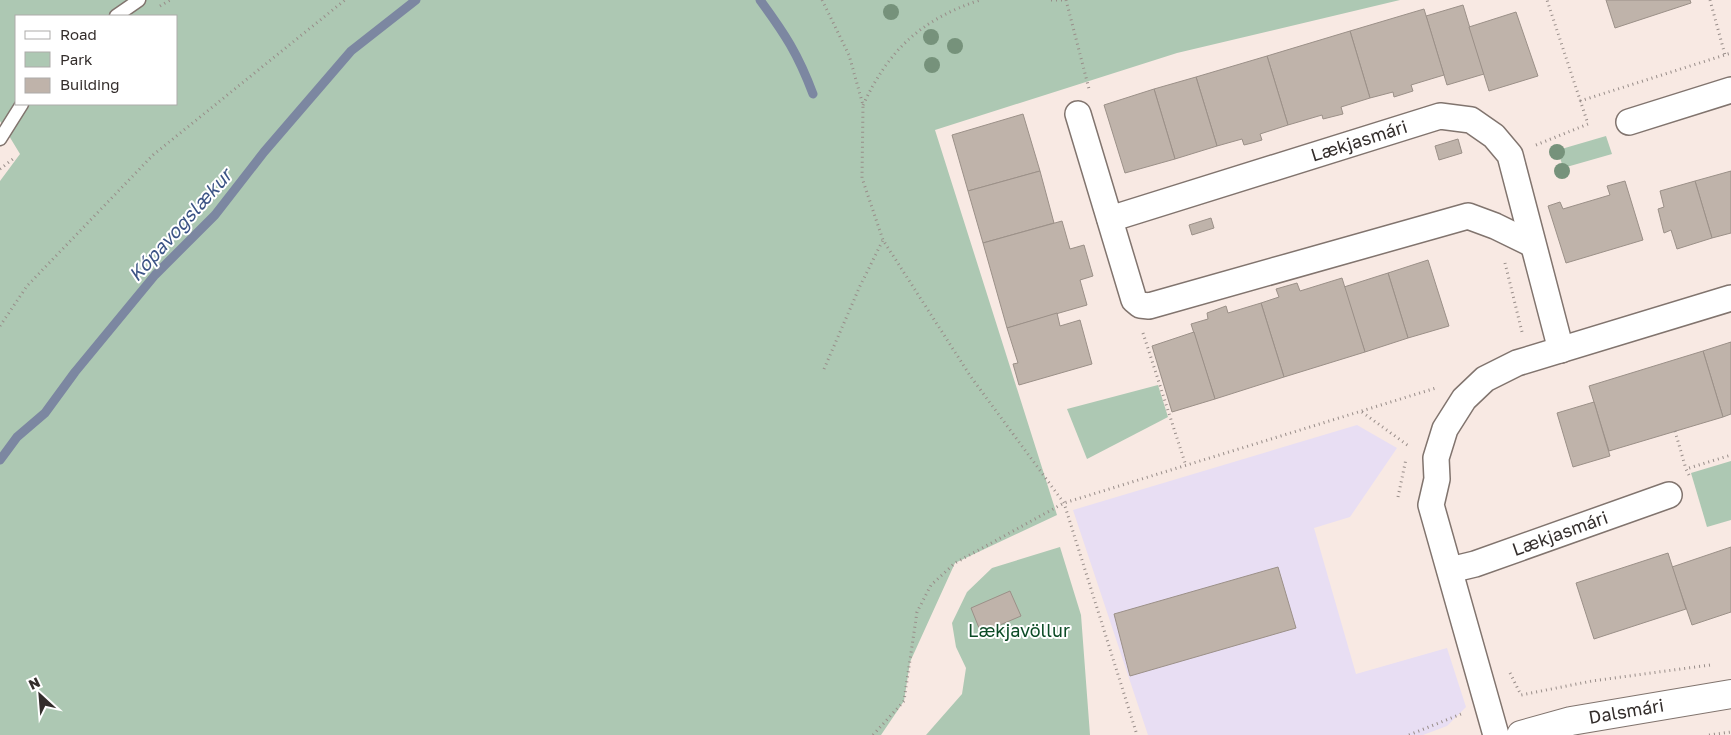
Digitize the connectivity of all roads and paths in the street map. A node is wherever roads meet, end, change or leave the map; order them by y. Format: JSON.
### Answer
{"nodes":[{"id":1,"x":139,"y":0,"type":"edge"},
{"id":2,"x":345,"y":0,"type":"edge"},
{"id":3,"x":822,"y":0,"type":"edge"},
{"id":4,"x":980,"y":0,"type":"edge"},
{"id":5,"x":1051,"y":0,"type":"edge"},
{"id":6,"x":1066,"y":0,"type":"edge"},
{"id":7,"x":1547,"y":0,"type":"edge"},
{"id":8,"x":1710,"y":0,"type":"edge"},
{"id":9,"x":117,"y":15,"type":"edge"},
{"id":10,"x":1731,"y":53,"type":"edge"},
{"id":11,"x":1725,"y":55,"type":"junction"},
{"id":12,"x":1731,"y":90,"type":"edge"},
{"id":13,"x":1580,"y":101,"type":"junction"},
{"id":14,"x":21,"y":105,"type":"edge"},
{"id":15,"x":863,"y":106,"type":"junction"},
{"id":16,"x":1078,"y":114,"type":"dead end"},
{"id":17,"x":1629,"y":122,"type":"dead end"},
{"id":18,"x":0,"y":139,"type":"edge"},
{"id":19,"x":1510,"y":155,"type":"junction"},
{"id":20,"x":1110,"y":219,"type":"junction"},
{"id":21,"x":1495,"y":226,"type":"junction"},
{"id":22,"x":883,"y":240,"type":"junction"},
{"id":23,"x":1532,"y":244,"type":"junction"},
{"id":24,"x":1731,"y":298,"type":"edge"},
{"id":25,"x":1140,"y":305,"type":"junction"},
{"id":26,"x":0,"y":326,"type":"edge"},
{"id":27,"x":1522,"y":334,"type":"dead end"},
{"id":28,"x":1560,"y":350,"type":"junction"},
{"id":29,"x":824,"y":369,"type":"dead end"},
{"id":30,"x":1439,"y":387,"type":"dead end"},
{"id":31,"x":1361,"y":412,"type":"junction"},
{"id":32,"x":1675,"y":431,"type":"dead end"},
{"id":33,"x":1410,"y":447,"type":"dead end"},
{"id":34,"x":1186,"y":466,"type":"junction"},
{"id":35,"x":1686,"y":469,"type":"dead end"},
{"id":36,"x":1669,"y":495,"type":"dead end"},
{"id":37,"x":1064,"y":503,"type":"junction"},
{"id":38,"x":1450,"y":570,"type":"junction"},
{"id":39,"x":1712,"y":665,"type":"dead end"},
{"id":40,"x":1731,"y":694,"type":"edge"},
{"id":41,"x":1521,"y":696,"type":"dead end"},
{"id":42,"x":1462,"y":714,"type":"dead end"},
{"id":43,"x":1731,"y":732,"type":"edge"},
{"id":44,"x":873,"y":735,"type":"edge"},
{"id":45,"x":1137,"y":735,"type":"edge"},
{"id":46,"x":1410,"y":735,"type":"edge"},
{"id":47,"x":1496,"y":735,"type":"edge"},
{"id":48,"x":1522,"y":735,"type":"edge"},
{"id":49,"x":1709,"y":735,"type":"edge"}],
"edges":[{"from":1,"to":9,"type":"lane"},
{"from":2,"to":26,"type":"path"},
{"from":3,"to":15,"type":"path"},
{"from":4,"to":15,"type":"path"},
{"from":5,"to":6,"type":"path"},
{"from":7,"to":13,"type":"path"},
{"from":8,"to":11,"type":"path"},
{"from":10,"to":11,"type":"path"},
{"from":11,"to":13,"type":"path"},
{"from":12,"to":17,"type":"street"},
{"from":13,"to":19,"type":"path"},
{"from":14,"to":18,"type":"lane"},
{"from":15,"to":22,"type":"path"},
{"from":16,"to":20,"type":"street"},
{"from":19,"to":20,"type":"street","name":"Lækjasmári"},
{"from":19,"to":23,"type":"street","name":"Lækjasmári"},
{"from":20,"to":25,"type":"street"},
{"from":21,"to":23,"type":"street"},
{"from":21,"to":25,"type":"street"},
{"from":21,"to":27,"type":"path"},
{"from":22,"to":29,"type":"path"},
{"from":22,"to":37,"type":"path"},
{"from":23,"to":28,"type":"street","name":"Lækjasmári"},
{"from":24,"to":28,"type":"street"},
{"from":25,"to":34,"type":"path"},
{"from":28,"to":38,"type":"street"},
{"from":30,"to":31,"type":"path"},
{"from":31,"to":33,"type":"path"},
{"from":31,"to":34,"type":"path"},
{"from":32,"to":35,"type":"path"},
{"from":34,"to":37,"type":"path"},
{"from":36,"to":38,"type":"street","name":"Lækjasmári"},
{"from":37,"to":44,"type":"path"},
{"from":37,"to":45,"type":"path"},
{"from":38,"to":47,"type":"street"},
{"from":39,"to":41,"type":"path"},
{"from":40,"to":48,"type":"street","name":"Dalsmári"},
{"from":42,"to":46,"type":"path"},
{"from":43,"to":49,"type":"path"}]}
